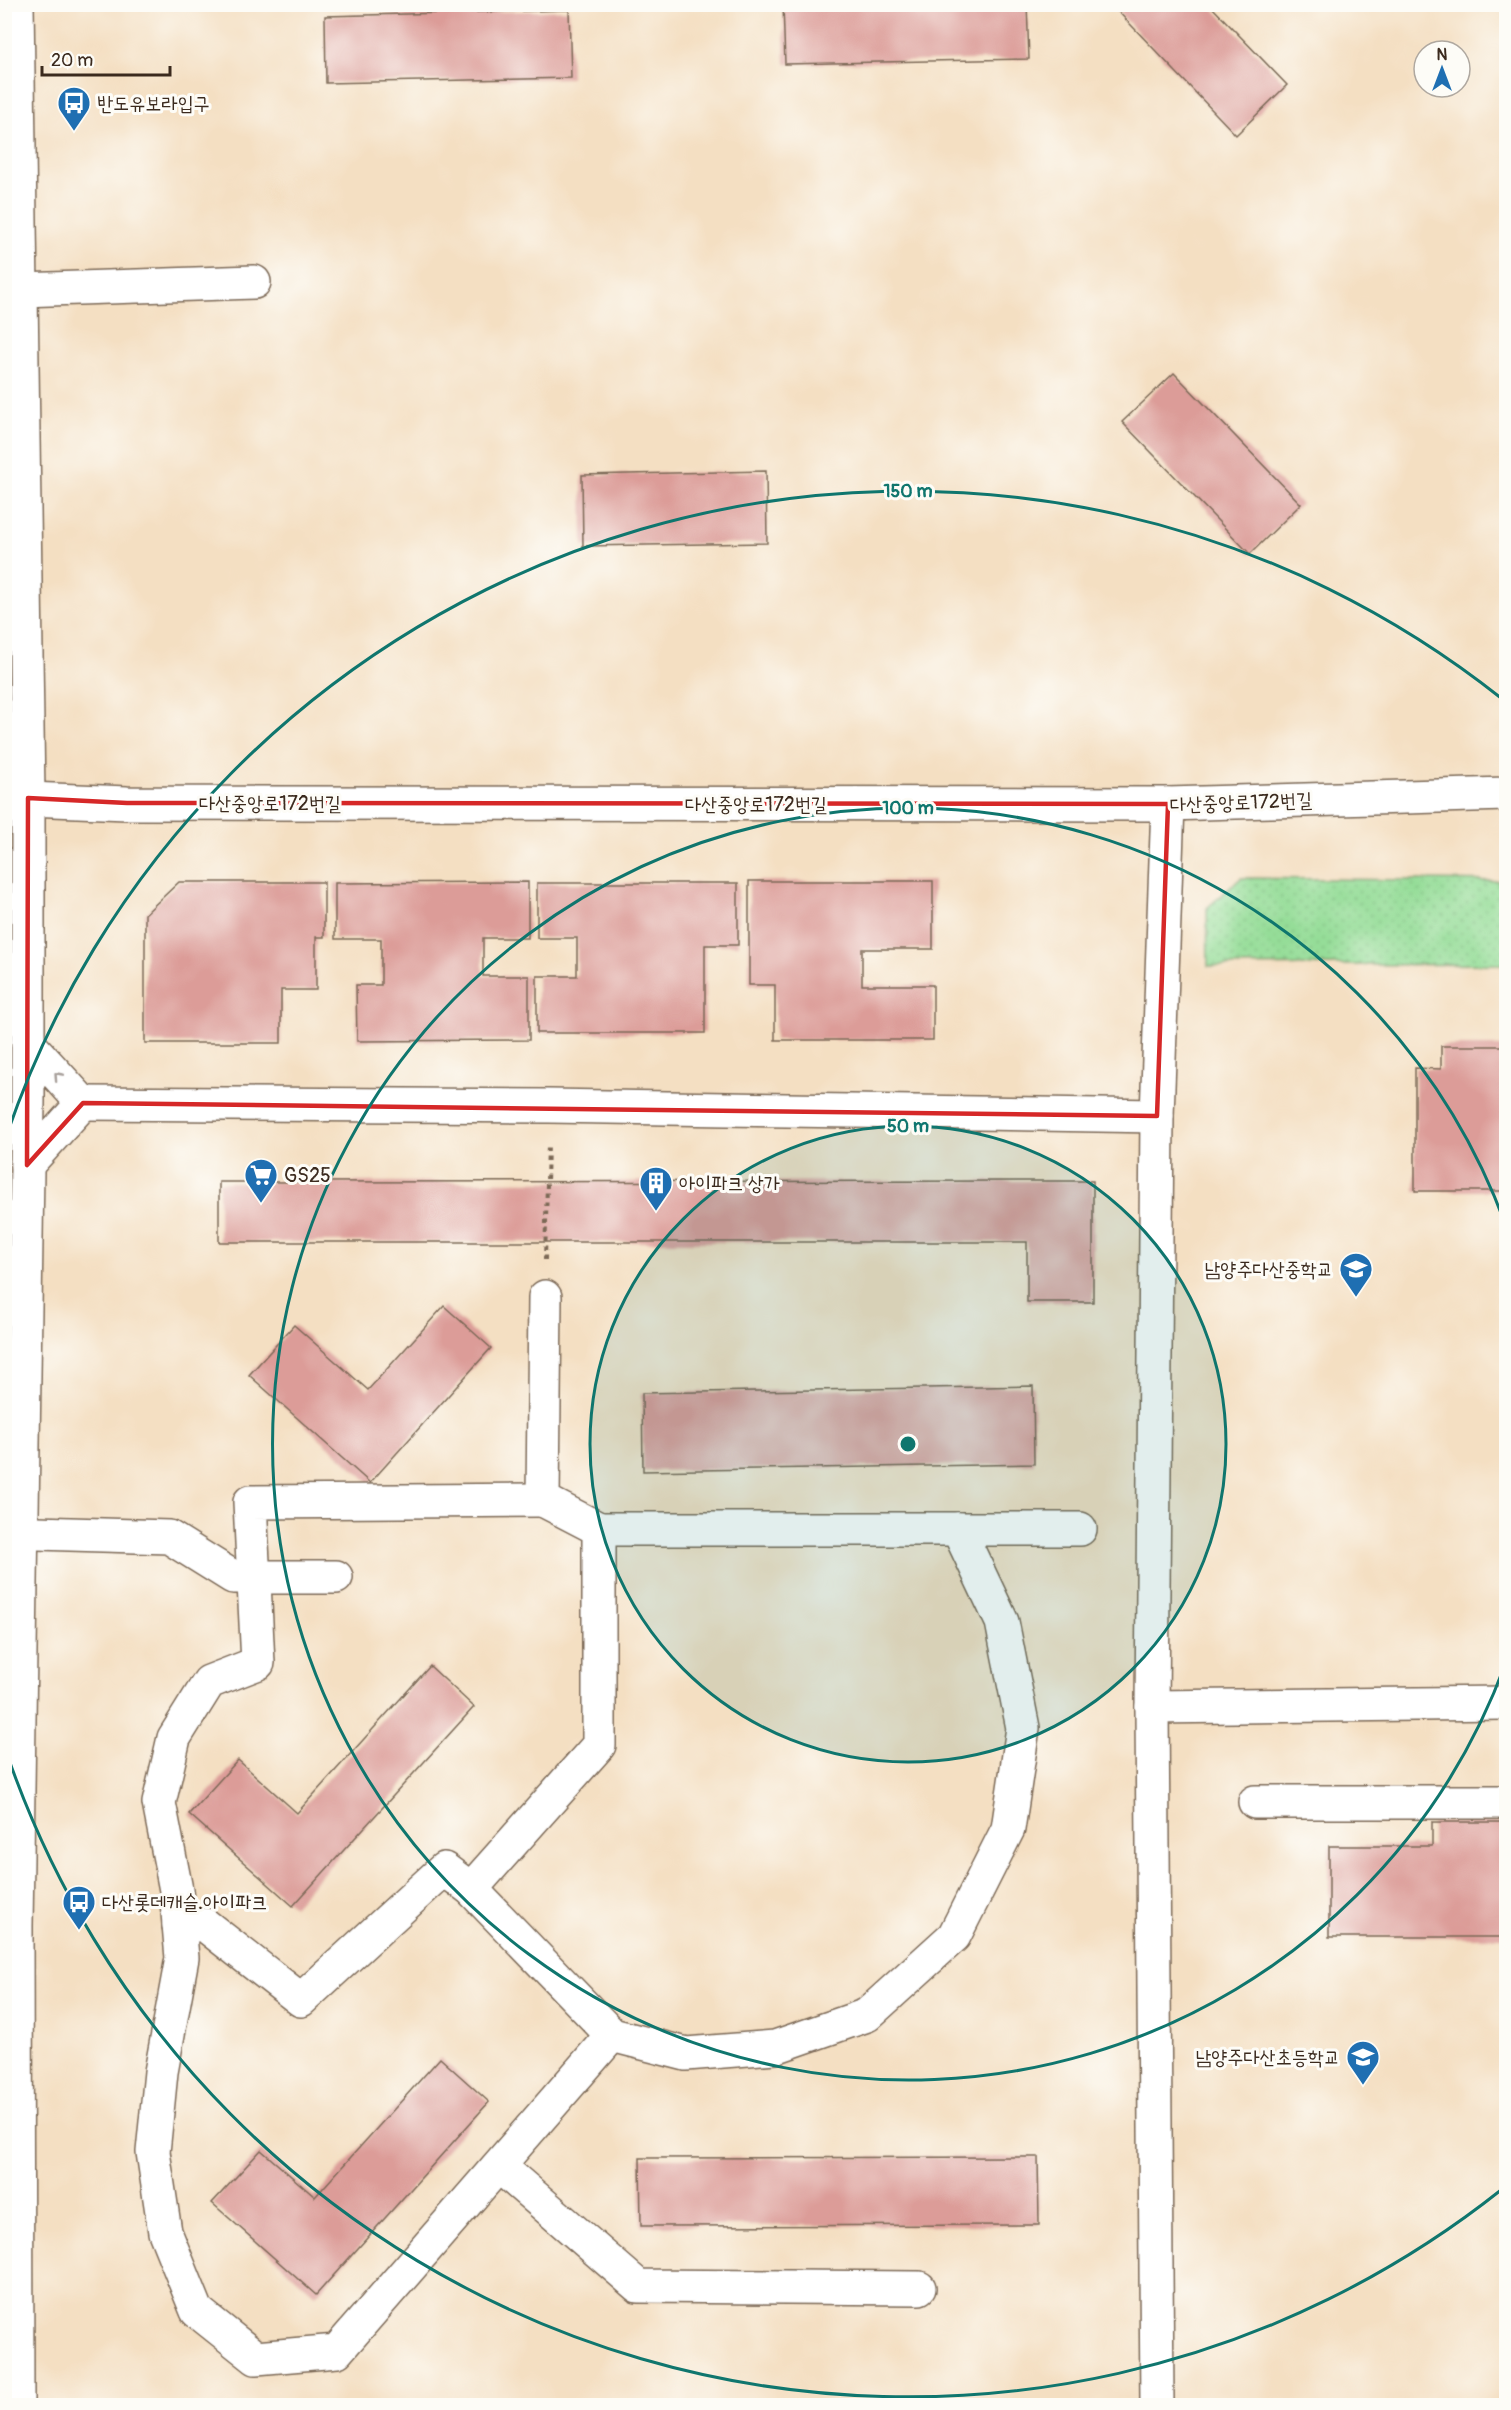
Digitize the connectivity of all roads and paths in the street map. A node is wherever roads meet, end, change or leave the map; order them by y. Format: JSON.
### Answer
{"nodes":[{"id":1,"x":17,"y":4,"type":"edge"},
{"id":2,"x":254,"y":282,"type":"dead end"},
{"id":3,"x":21,"y":290,"type":"junction"},
{"id":4,"x":1506,"y":794,"type":"edge"},
{"id":5,"x":16,"y":798,"type":"edge"},
{"id":6,"x":1168,"y":804,"type":"junction"},
{"id":7,"x":28,"y":1043,"type":"junction"},
{"id":8,"x":83,"y":1103,"type":"junction"},
{"id":9,"x":549,"y":1106,"type":"junction"},
{"id":10,"x":1157,"y":1116,"type":"junction"},
{"id":11,"x":27,"y":1166,"type":"junction"},
{"id":12,"x":545,"y":1297,"type":"joint"},
{"id":13,"x":543,"y":1500,"type":"junction"},
{"id":14,"x":599,"y":1529,"type":"junction"},
{"id":15,"x":957,"y":1529,"type":"junction"},
{"id":16,"x":1080,"y":1529,"type":"dead end"},
{"id":17,"x":13,"y":1533,"type":"edge"},
{"id":18,"x":253,"y":1577,"type":"junction"},
{"id":19,"x":336,"y":1577,"type":"dead end"},
{"id":20,"x":1506,"y":1703,"type":"edge"},
{"id":21,"x":1152,"y":1707,"type":"junction"},
{"id":22,"x":1255,"y":1802,"type":"dead end"},
{"id":23,"x":1506,"y":1802,"type":"edge"},
{"id":24,"x":471,"y":1888,"type":"junction"},
{"id":25,"x":179,"y":1925,"type":"junction"},
{"id":26,"x":612,"y":2035,"type":"junction"},
{"id":27,"x":499,"y":2166,"type":"junction"},
{"id":28,"x":919,"y":2288,"type":"dead end"},
{"id":29,"x":16,"y":2406,"type":"edge"},
{"id":30,"x":1156,"y":2406,"type":"edge"}],
"edges":[{"from":1,"to":3,"type":"street"},
{"from":2,"to":3,"type":"street"},
{"from":3,"to":5,"type":"street"},
{"from":4,"to":6,"type":"street","name":"다산중앙로172번길"},
{"from":5,"to":6,"type":"street","name":"다산중앙로172번길"},
{"from":5,"to":7,"type":"street"},
{"from":6,"to":10,"type":"street"},
{"from":8,"to":7,"type":"street","one_way":true},
{"from":7,"to":11,"type":"street"},
{"from":8,"to":9,"type":"street"},
{"from":8,"to":11,"type":"street"},
{"from":9,"to":10,"type":"street"},
{"from":9,"to":12,"type":"path"},
{"from":10,"to":21,"type":"street"},
{"from":11,"to":17,"type":"street"},
{"from":12,"to":13,"type":"street"},
{"from":13,"to":14,"type":"street"},
{"from":13,"to":18,"type":"street"},
{"from":14,"to":15,"type":"street"},
{"from":14,"to":24,"type":"street"},
{"from":15,"to":16,"type":"street"},
{"from":15,"to":26,"type":"street"},
{"from":17,"to":18,"type":"street"},
{"from":17,"to":29,"type":"street"},
{"from":18,"to":19,"type":"street"},
{"from":18,"to":25,"type":"street"},
{"from":20,"to":21,"type":"street"},
{"from":21,"to":30,"type":"street"},
{"from":22,"to":23,"type":"street"},
{"from":24,"to":25,"type":"street"},
{"from":24,"to":26,"type":"street"},
{"from":25,"to":27,"type":"street"},
{"from":26,"to":27,"type":"street"},
{"from":27,"to":28,"type":"street"}]}
